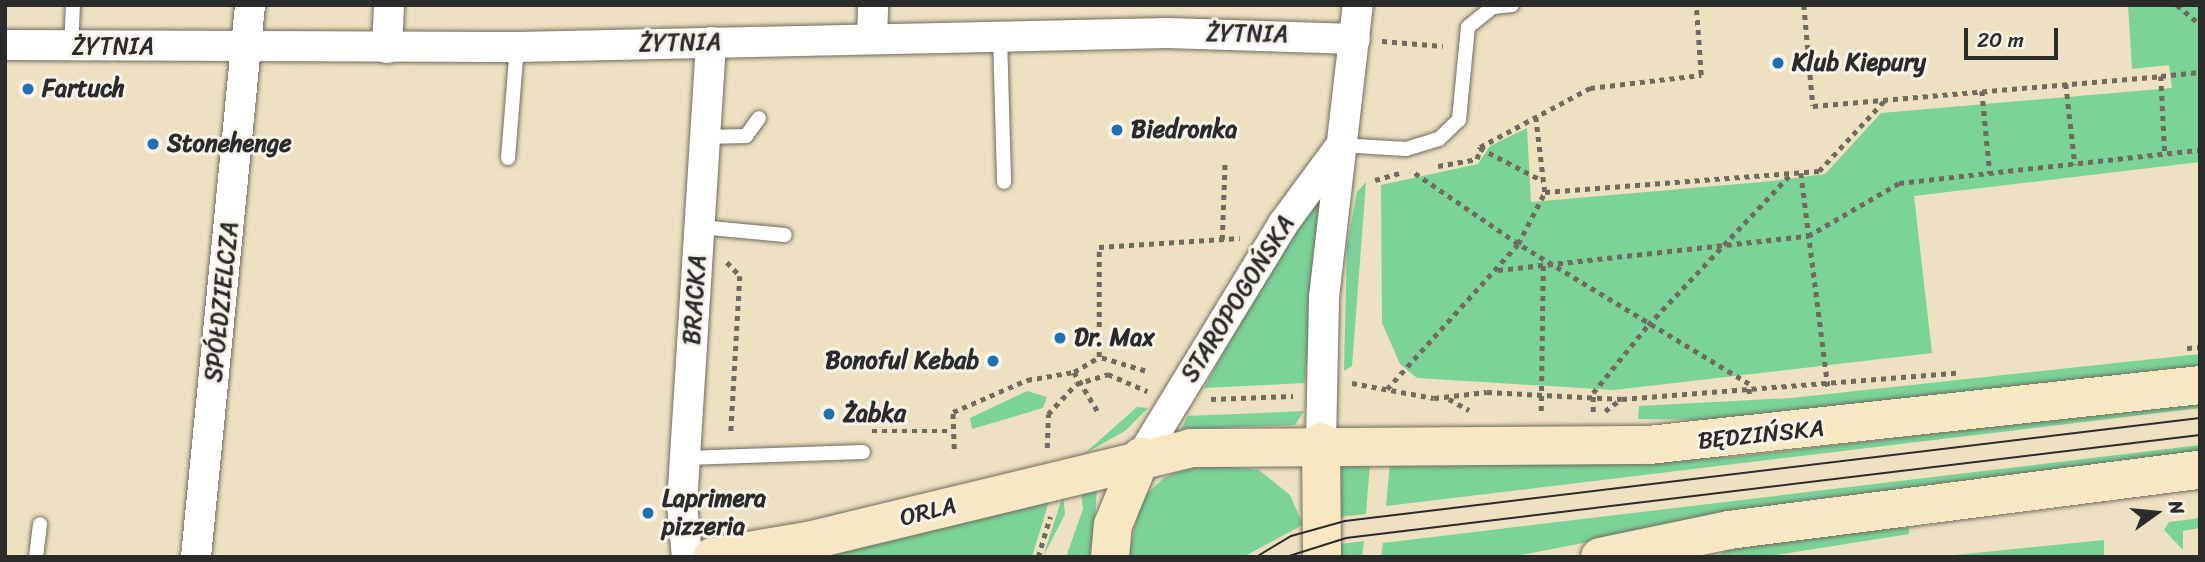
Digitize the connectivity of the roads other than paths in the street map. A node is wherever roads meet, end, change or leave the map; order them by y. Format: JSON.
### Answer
{"nodes":[{"id":1,"x":73,"y":5,"type":"edge"},
{"id":2,"x":250,"y":5,"type":"edge"},
{"id":3,"x":389,"y":5,"type":"edge"},
{"id":4,"x":873,"y":5,"type":"edge"},
{"id":5,"x":1358,"y":5,"type":"edge"},
{"id":6,"x":1513,"y":5,"type":"edge"},
{"id":7,"x":1168,"y":19,"type":"edge"},
{"id":8,"x":1000,"y":36,"type":"junction"},
{"id":9,"x":872,"y":38,"type":"junction"},
{"id":10,"x":1365,"y":40,"type":"junction"},
{"id":11,"x":711,"y":42,"type":"junction"},
{"id":12,"x":5,"y":45,"type":"edge"},
{"id":13,"x":71,"y":47,"type":"junction"},
{"id":14,"x":249,"y":47,"type":"junction"},
{"id":15,"x":517,"y":47,"type":"junction"},
{"id":16,"x":387,"y":48,"type":"junction"},
{"id":17,"x":759,"y":118,"type":"dead end"},
{"id":18,"x":706,"y":137,"type":"junction"},
{"id":19,"x":1340,"y":145,"type":"junction"},
{"id":20,"x":509,"y":158,"type":"dead end"},
{"id":21,"x":1004,"y":182,"type":"dead end"},
{"id":22,"x":707,"y":228,"type":"junction"},
{"id":23,"x":785,"y":235,"type":"dead end"},
{"id":24,"x":2200,"y":385,"type":"edge"},
{"id":25,"x":1321,"y":442,"type":"junction"},
{"id":26,"x":863,"y":452,"type":"dead end"},
{"id":27,"x":1141,"y":457,"type":"junction"},
{"id":28,"x":685,"y":458,"type":"junction"},
{"id":29,"x":2200,"y":470,"type":"edge"},
{"id":30,"x":40,"y":524,"type":"dead end"},
{"id":31,"x":1696,"y":546,"type":"edge"},
{"id":32,"x":1608,"y":556,"type":"edge"},
{"id":33,"x":36,"y":557,"type":"edge"},
{"id":34,"x":196,"y":557,"type":"edge"},
{"id":35,"x":687,"y":557,"type":"edge"},
{"id":36,"x":712,"y":557,"type":"edge"},
{"id":37,"x":1110,"y":557,"type":"edge"},
{"id":38,"x":1322,"y":557,"type":"edge"}],
"edges":[{"from":1,"to":13,"type":"lane"},
{"from":2,"to":14,"type":"street","name":"SPÓŁDZIELCZA"},
{"from":3,"to":16,"type":"street"},
{"from":4,"to":9,"type":"street"},
{"from":5,"to":10,"type":"street","name":"STAROPOGOŃSKA"},
{"from":6,"to":19,"type":"lane"},
{"from":7,"to":8,"type":"street","name":"ŻYTNIA"},
{"from":7,"to":10,"type":"street","name":"ŻYTNIA"},
{"from":8,"to":9,"type":"street","name":"ŻYTNIA"},
{"from":8,"to":21,"type":"lane"},
{"from":9,"to":11,"type":"street","name":"ŻYTNIA"},
{"from":10,"to":19,"type":"street","name":"STAROPOGOŃSKA"},
{"from":11,"to":15,"type":"street","name":"ŻYTNIA"},
{"from":11,"to":18,"type":"street","name":"BRACKA"},
{"from":12,"to":13,"type":"street","name":"ŻYTNIA"},
{"from":13,"to":14,"type":"street","name":"ŻYTNIA"},
{"from":14,"to":16,"type":"street","name":"ŻYTNIA"},
{"from":14,"to":34,"type":"street","name":"SPÓŁDZIELCZA"},
{"from":15,"to":16,"type":"street","name":"ŻYTNIA"},
{"from":15,"to":20,"type":"lane"},
{"from":17,"to":18,"type":"lane"},
{"from":18,"to":22,"type":"street","name":"BRACKA"},
{"from":19,"to":25,"type":"street","name":"STAROPOGOŃSKA"},
{"from":19,"to":27,"type":"street","name":"STAROPOGOŃSKA"},
{"from":22,"to":23,"type":"lane"},
{"from":22,"to":28,"type":"street","name":"BRACKA"},
{"from":24,"to":25,"type":"street","name":"BĘDZIŃSKA"},
{"from":25,"to":27,"type":"street","name":"BĘDZIŃSKA"},
{"from":25,"to":38,"type":"street"},
{"from":26,"to":28,"type":"lane"},
{"from":27,"to":36,"type":"street","name":"ORLA"},
{"from":27,"to":37,"type":"street"},
{"from":28,"to":35,"type":"street","name":"BRACKA"},
{"from":29,"to":31,"type":"street"},
{"from":30,"to":33,"type":"lane"},
{"from":31,"to":32,"type":"street"}]}
